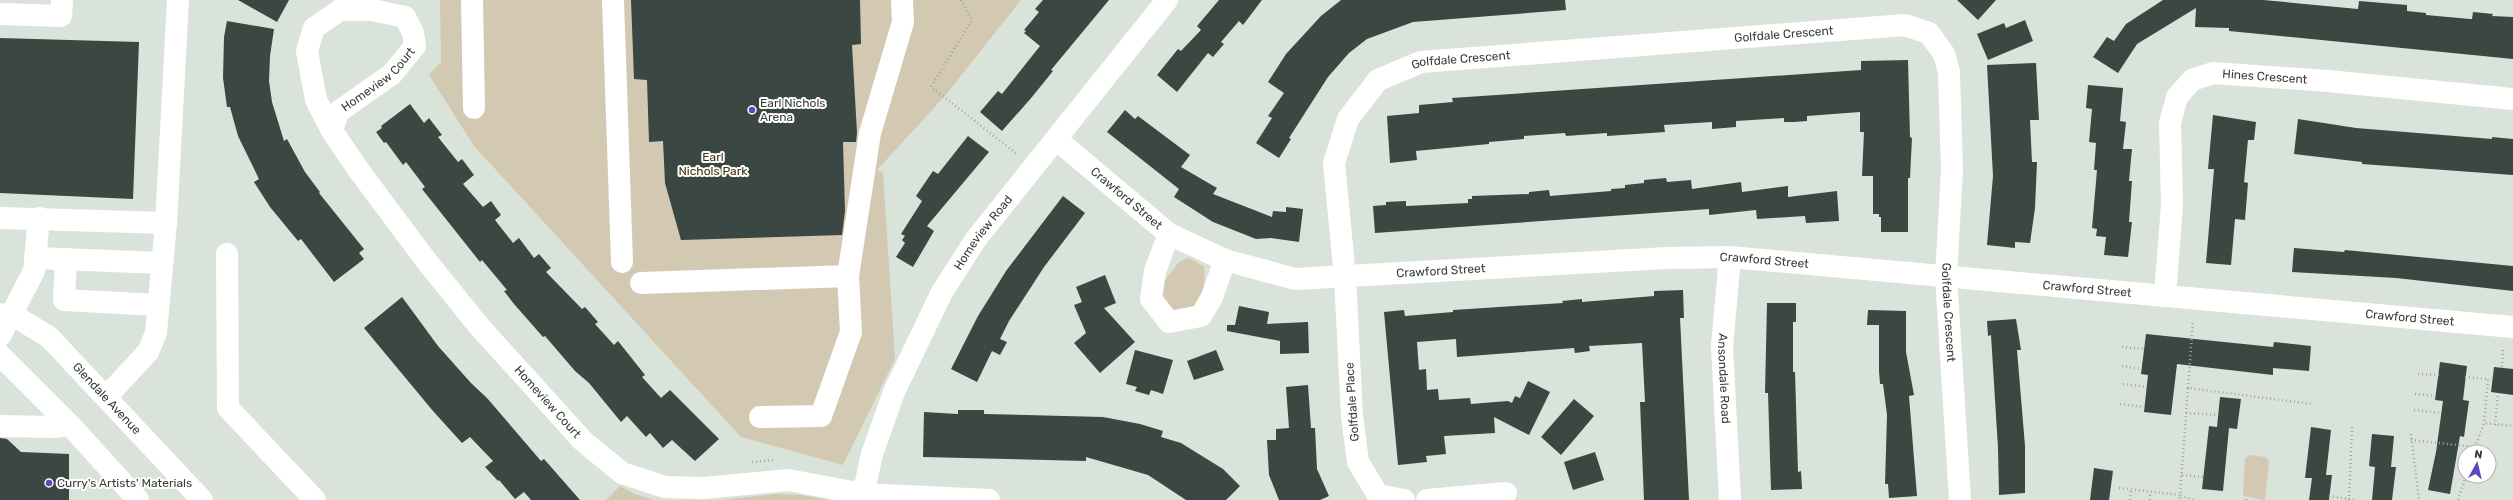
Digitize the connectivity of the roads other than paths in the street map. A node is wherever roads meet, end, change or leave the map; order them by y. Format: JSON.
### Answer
{"nodes":[{"id":1,"x":62,"y":0,"type":"edge"},
{"id":2,"x":178,"y":0,"type":"edge"},
{"id":3,"x":472,"y":0,"type":"edge"},
{"id":4,"x":613,"y":0,"type":"edge"},
{"id":5,"x":902,"y":0,"type":"edge"},
{"id":6,"x":1167,"y":0,"type":"edge"},
{"id":7,"x":0,"y":14,"type":"edge"},
{"id":8,"x":2513,"y":99,"type":"edge"},
{"id":9,"x":474,"y":108,"type":"dead end"},
{"id":10,"x":332,"y":131,"type":"junction"},
{"id":11,"x":1056,"y":139,"type":"junction"},
{"id":12,"x":0,"y":218,"type":"edge"},
{"id":13,"x":38,"y":218,"type":"junction"},
{"id":14,"x":166,"y":223,"type":"junction"},
{"id":15,"x":1169,"y":234,"type":"junction"},
{"id":16,"x":227,"y":254,"type":"dead end"},
{"id":17,"x":1730,"y":257,"type":"junction"},
{"id":18,"x":35,"y":258,"type":"junction"},
{"id":19,"x":66,"y":259,"type":"junction"},
{"id":20,"x":1225,"y":260,"type":"junction"},
{"id":21,"x":622,"y":262,"type":"dead end"},
{"id":22,"x":161,"y":263,"type":"junction"},
{"id":23,"x":848,"y":276,"type":"junction"},
{"id":24,"x":1346,"y":276,"type":"junction"},
{"id":25,"x":1946,"y":276,"type":"junction"},
{"id":26,"x":641,"y":283,"type":"dead end"},
{"id":27,"x":2165,"y":296,"type":"junction"},
{"id":28,"x":157,"y":305,"type":"junction"},
{"id":29,"x":5,"y":315,"type":"edge"},
{"id":30,"x":2513,"y":327,"type":"edge"},
{"id":31,"x":0,"y":336,"type":"edge"},
{"id":32,"x":0,"y":355,"type":"edge"},
{"id":33,"x":106,"y":397,"type":"junction"},
{"id":34,"x":760,"y":418,"type":"dead end"},
{"id":35,"x":70,"y":425,"type":"junction"},
{"id":36,"x":0,"y":426,"type":"edge"},
{"id":37,"x":1506,"y":493,"type":"dead end"},
{"id":38,"x":304,"y":496,"type":"edge"},
{"id":39,"x":862,"y":497,"type":"edge"},
{"id":40,"x":138,"y":500,"type":"edge"},
{"id":41,"x":202,"y":500,"type":"edge"},
{"id":42,"x":989,"y":500,"type":"edge"},
{"id":43,"x":1404,"y":500,"type":"edge"},
{"id":44,"x":1427,"y":500,"type":"edge"},
{"id":45,"x":1730,"y":500,"type":"edge"},
{"id":46,"x":1960,"y":500,"type":"edge"}],
"edges":[{"from":1,"to":7,"type":"street"},
{"from":2,"to":14,"type":"street"},
{"from":3,"to":9,"type":"street"},
{"from":4,"to":21,"type":"street"},
{"from":5,"to":23,"type":"street"},
{"from":6,"to":11,"type":"street","name":"Homeview Road"},
{"from":8,"to":27,"type":"street","name":"Hines Crescent"},
{"from":10,"to":10,"type":"street","name":"Homeview Court"},
{"from":10,"to":39,"type":"street","name":"Homeview Court"},
{"from":11,"to":15,"type":"street","name":"Crawford Street"},
{"from":11,"to":39,"type":"street","name":"Homeview Road"},
{"from":12,"to":13,"type":"street"},
{"from":13,"to":14,"type":"street"},
{"from":13,"to":18,"type":"street"},
{"from":14,"to":22,"type":"street"},
{"from":15,"to":20,"type":"street","name":"Crawford Street"},
{"from":15,"to":20,"type":"street"},
{"from":16,"to":38,"type":"street"},
{"from":17,"to":24,"type":"street","name":"Crawford Street"},
{"from":17,"to":25,"type":"street","name":"Crawford Street"},
{"from":17,"to":45,"type":"street","name":"Ansondale Road"},
{"from":18,"to":19,"type":"street"},
{"from":18,"to":29,"type":"street"},
{"from":19,"to":22,"type":"street"},
{"from":19,"to":28,"type":"street"},
{"from":20,"to":24,"type":"street","name":"Crawford Street"},
{"from":22,"to":28,"type":"street"},
{"from":23,"to":26,"type":"street"},
{"from":23,"to":34,"type":"street"},
{"from":24,"to":25,"type":"street","name":"Golfdale Crescent"},
{"from":24,"to":43,"type":"street","name":"Golfdale Place"},
{"from":25,"to":27,"type":"street","name":"Crawford Street"},
{"from":25,"to":46,"type":"street","name":"Golfdale Crescent"},
{"from":27,"to":30,"type":"street","name":"Crawford Street"},
{"from":28,"to":33,"type":"street"},
{"from":29,"to":31,"type":"street"},
{"from":29,"to":33,"type":"street","name":"Glendale Avenue"},
{"from":32,"to":35,"type":"street"},
{"from":33,"to":41,"type":"street","name":"Glendale Avenue"},
{"from":35,"to":36,"type":"street"},
{"from":35,"to":40,"type":"street"},
{"from":37,"to":44,"type":"street"},
{"from":39,"to":42,"type":"street"}]}
